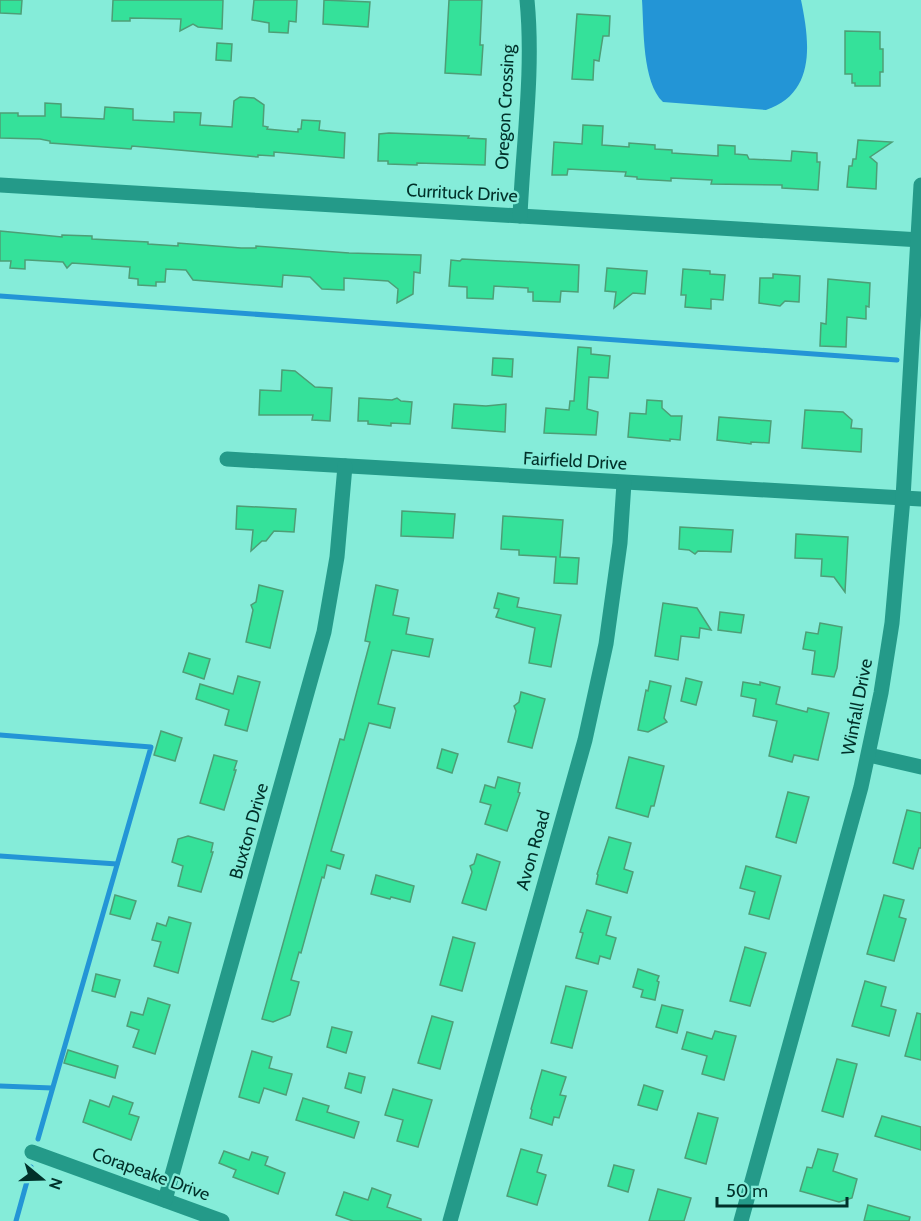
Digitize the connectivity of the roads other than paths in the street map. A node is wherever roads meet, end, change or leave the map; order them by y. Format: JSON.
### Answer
{"nodes":[{"id":1,"x":527,"y":0,"type":"edge"},
{"id":2,"x":0,"y":185,"type":"edge"},
{"id":3,"x":921,"y":185,"type":"edge"},
{"id":4,"x":520,"y":216,"type":"junction"},
{"id":5,"x":920,"y":239,"type":"edge"},
{"id":6,"x":227,"y":459,"type":"dead end"},
{"id":7,"x":345,"y":466,"type":"junction"},
{"id":8,"x":624,"y":483,"type":"junction"},
{"id":9,"x":903,"y":498,"type":"junction"},
{"id":10,"x":921,"y":499,"type":"edge"},
{"id":11,"x":868,"y":755,"type":"junction"},
{"id":12,"x":921,"y":767,"type":"edge"},
{"id":13,"x":32,"y":1152,"type":"dead end"},
{"id":14,"x":165,"y":1200,"type":"junction"},
{"id":15,"x":222,"y":1221,"type":"edge"},
{"id":16,"x":450,"y":1221,"type":"edge"},
{"id":17,"x":741,"y":1221,"type":"edge"}],
"edges":[{"from":1,"to":4,"type":"street","name":"Oregon Crossing"},
{"from":2,"to":4,"type":"street","name":"Currituck Drive"},
{"from":3,"to":5,"type":"street","name":"Winfall Drive"},
{"from":4,"to":5,"type":"street","name":"Currituck Drive"},
{"from":5,"to":9,"type":"street","name":"Winfall Drive"},
{"from":6,"to":7,"type":"street","name":"Fairfield Drive"},
{"from":7,"to":8,"type":"street","name":"Fairfield Drive"},
{"from":7,"to":14,"type":"street","name":"Buxton Drive"},
{"from":8,"to":9,"type":"street","name":"Fairfield Drive"},
{"from":8,"to":16,"type":"street","name":"Avon Road"},
{"from":9,"to":10,"type":"street","name":"Fairfield Drive"},
{"from":9,"to":11,"type":"street","name":"Winfall Drive"},
{"from":11,"to":12,"type":"street"},
{"from":11,"to":17,"type":"street","name":"Winfall Drive"},
{"from":13,"to":14,"type":"street","name":"Corapeake Drive"},
{"from":14,"to":15,"type":"street","name":"Corapeake Drive"}]}
